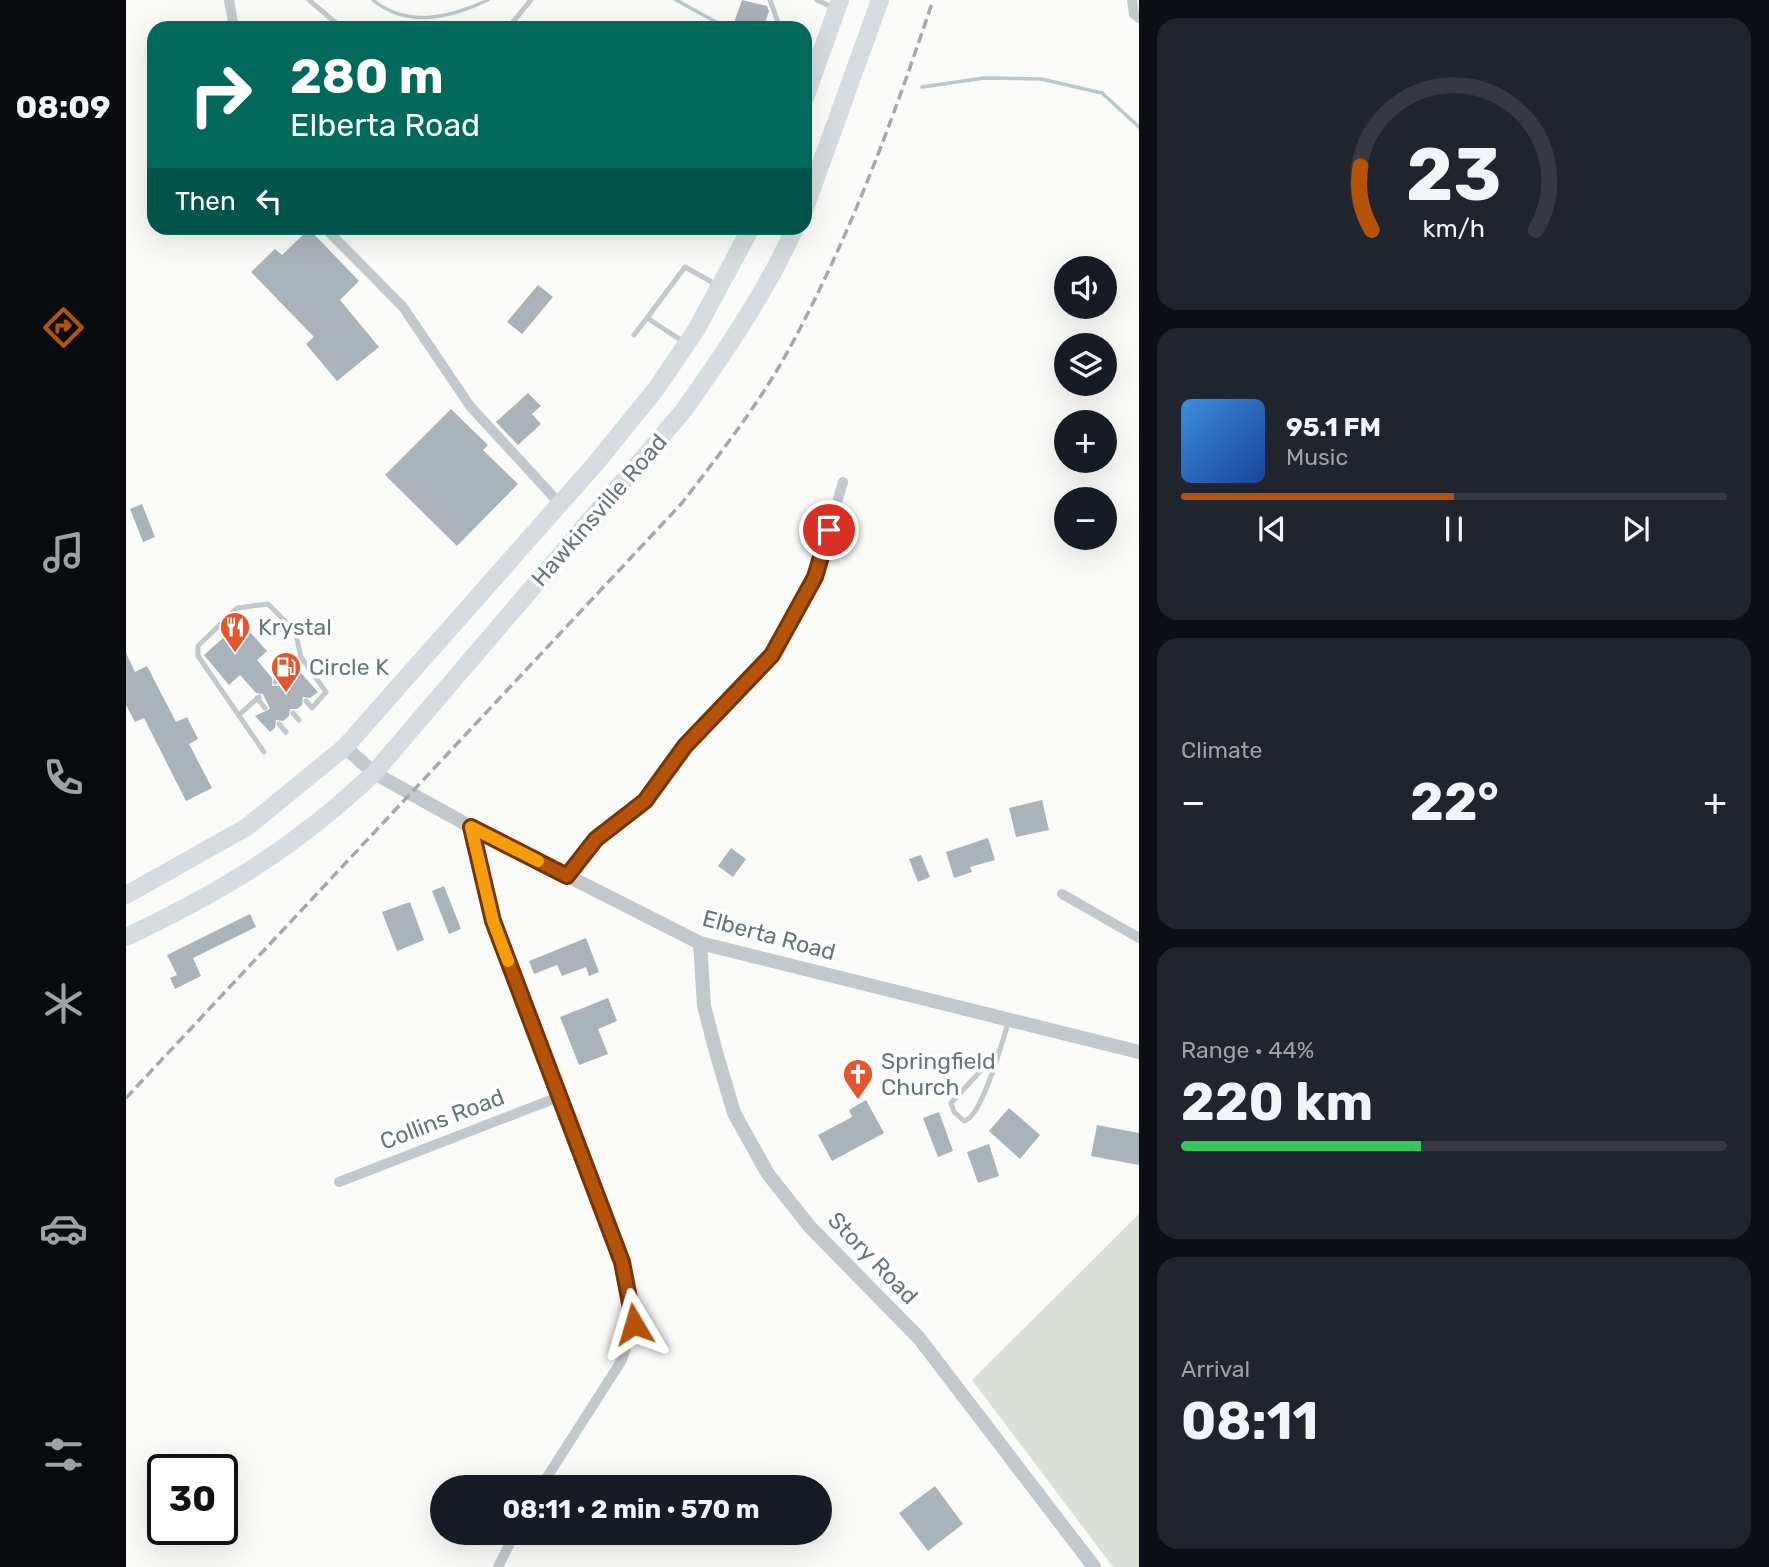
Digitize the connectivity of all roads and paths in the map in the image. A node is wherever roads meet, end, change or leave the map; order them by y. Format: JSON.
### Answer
{"nodes":[{"id":1,"x":229,"y":0,"type":"edge"},
{"id":2,"x":309,"y":0,"type":"edge"},
{"id":3,"x":531,"y":0,"type":"edge"},
{"id":4,"x":770,"y":0,"type":"edge"},
{"id":5,"x":817,"y":0,"type":"edge"},
{"id":6,"x":880,"y":0,"type":"edge"},
{"id":7,"x":1132,"y":0,"type":"edge"},
{"id":8,"x":838,"y":4,"type":"edge"},
{"id":9,"x":1139,"y":18,"type":"edge"},
{"id":10,"x":232,"y":21,"type":"edge"},
{"id":11,"x":334,"y":21,"type":"edge"},
{"id":12,"x":514,"y":21,"type":"edge"},
{"id":13,"x":778,"y":21,"type":"edge"},
{"id":14,"x":812,"y":52,"type":"edge"},
{"id":15,"x":812,"y":189,"type":"edge"},
{"id":16,"x":332,"y":235,"type":"edge"},
{"id":17,"x":747,"y":235,"type":"edge"},
{"id":18,"x":793,"y":235,"type":"edge"},
{"id":19,"x":720,"y":286,"type":"junction"},
{"id":20,"x":647,"y":318,"type":"junction"},
{"id":21,"x":634,"y":335,"type":"dead end"},
{"id":22,"x":687,"y":343,"type":"junction"},
{"id":23,"x":843,"y":482,"type":"dead end"},
{"id":24,"x":560,"y":504,"type":"junction"},
{"id":25,"x":301,"y":657,"type":"junction"},
{"id":26,"x":283,"y":675,"type":"junction"},
{"id":27,"x":275,"y":682,"type":"dead end"},
{"id":28,"x":290,"y":682,"type":"dead end"},
{"id":29,"x":306,"y":701,"type":"dead end"},
{"id":30,"x":265,"y":708,"type":"dead end"},
{"id":31,"x":241,"y":713,"type":"junction"},
{"id":32,"x":293,"y":713,"type":"dead end"},
{"id":33,"x":299,"y":720,"type":"dead end"},
{"id":34,"x":279,"y":724,"type":"dead end"},
{"id":35,"x":286,"y":732,"type":"dead end"},
{"id":36,"x":345,"y":747,"type":"junction"},
{"id":37,"x":264,"y":752,"type":"dead end"},
{"id":38,"x":374,"y":773,"type":"junction"},
{"id":39,"x":471,"y":827,"type":"junction"},
{"id":40,"x":567,"y":876,"type":"junction"},
{"id":41,"x":1062,"y":894,"type":"dead end"},
{"id":42,"x":126,"y":895,"type":"edge"},
{"id":43,"x":126,"y":937,"type":"edge"},
{"id":44,"x":1139,"y":938,"type":"edge"},
{"id":45,"x":700,"y":943,"type":"junction"},
{"id":46,"x":1009,"y":1020,"type":"junction"},
{"id":47,"x":999,"y":1051,"type":"junction"},
{"id":48,"x":1139,"y":1052,"type":"edge"},
{"id":49,"x":561,"y":1096,"type":"junction"},
{"id":50,"x":338,"y":1182,"type":"dead end"},
{"id":51,"x":548,"y":1475,"type":"edge"},
{"id":52,"x":509,"y":1545,"type":"edge"},
{"id":53,"x":498,"y":1567,"type":"edge"},
{"id":54,"x":1094,"y":1567,"type":"edge"}],
"edges":[{"from":1,"to":10,"type":"street"},
{"from":2,"to":11,"type":"lane"},
{"from":3,"to":12,"type":"lane"},
{"from":4,"to":13,"type":"lane"},
{"from":5,"to":8,"type":"lane"},
{"from":6,"to":15,"type":"main road"},
{"from":7,"to":9,"type":"street"},
{"from":8,"to":14,"type":"main road"},
{"from":16,"to":24,"type":"street"},
{"from":17,"to":19,"type":"main road","name":"Hawkinsville Road"},
{"from":18,"to":38,"type":"main road","name":"Hawkinsville Road"},
{"from":19,"to":20,"type":"lane"},
{"from":19,"to":22,"type":"main road","name":"Hawkinsville Road"},
{"from":20,"to":21,"type":"lane"},
{"from":20,"to":22,"type":"lane"},
{"from":22,"to":24,"type":"main road","name":"Hawkinsville Road"},
{"from":23,"to":40,"type":"street"},
{"from":24,"to":36,"type":"main road","name":"Hawkinsville Road"},
{"from":25,"to":26,"type":"lane"},
{"from":25,"to":29,"type":"lane"},
{"from":25,"to":31,"type":"lane"},
{"from":26,"to":27,"type":"lane"},
{"from":26,"to":28,"type":"lane"},
{"from":30,"to":31,"type":"lane"},
{"from":31,"to":37,"type":"lane"},
{"from":32,"to":33,"type":"lane"},
{"from":34,"to":35,"type":"lane"},
{"from":36,"to":38,"type":"street","name":"Elberta Road"},
{"from":36,"to":42,"type":"main road","name":"Hawkinsville Road"},
{"from":38,"to":39,"type":"street","name":"Elberta Road"},
{"from":38,"to":43,"type":"main road","name":"Hawkinsville Road"},
{"from":39,"to":40,"type":"street","name":"Elberta Road"},
{"from":39,"to":49,"type":"street"},
{"from":40,"to":45,"type":"street","name":"Elberta Road"},
{"from":41,"to":44,"type":"street"},
{"from":45,"to":46,"type":"street","name":"Elberta Road"},
{"from":45,"to":54,"type":"street","name":"Story Road"},
{"from":46,"to":47,"type":"lane"},
{"from":46,"to":48,"type":"street","name":"Elberta Road"},
{"from":47,"to":47,"type":"lane"},
{"from":49,"to":50,"type":"street","name":"Collins Road"},
{"from":49,"to":51,"type":"street"},
{"from":52,"to":53,"type":"street"}]}
